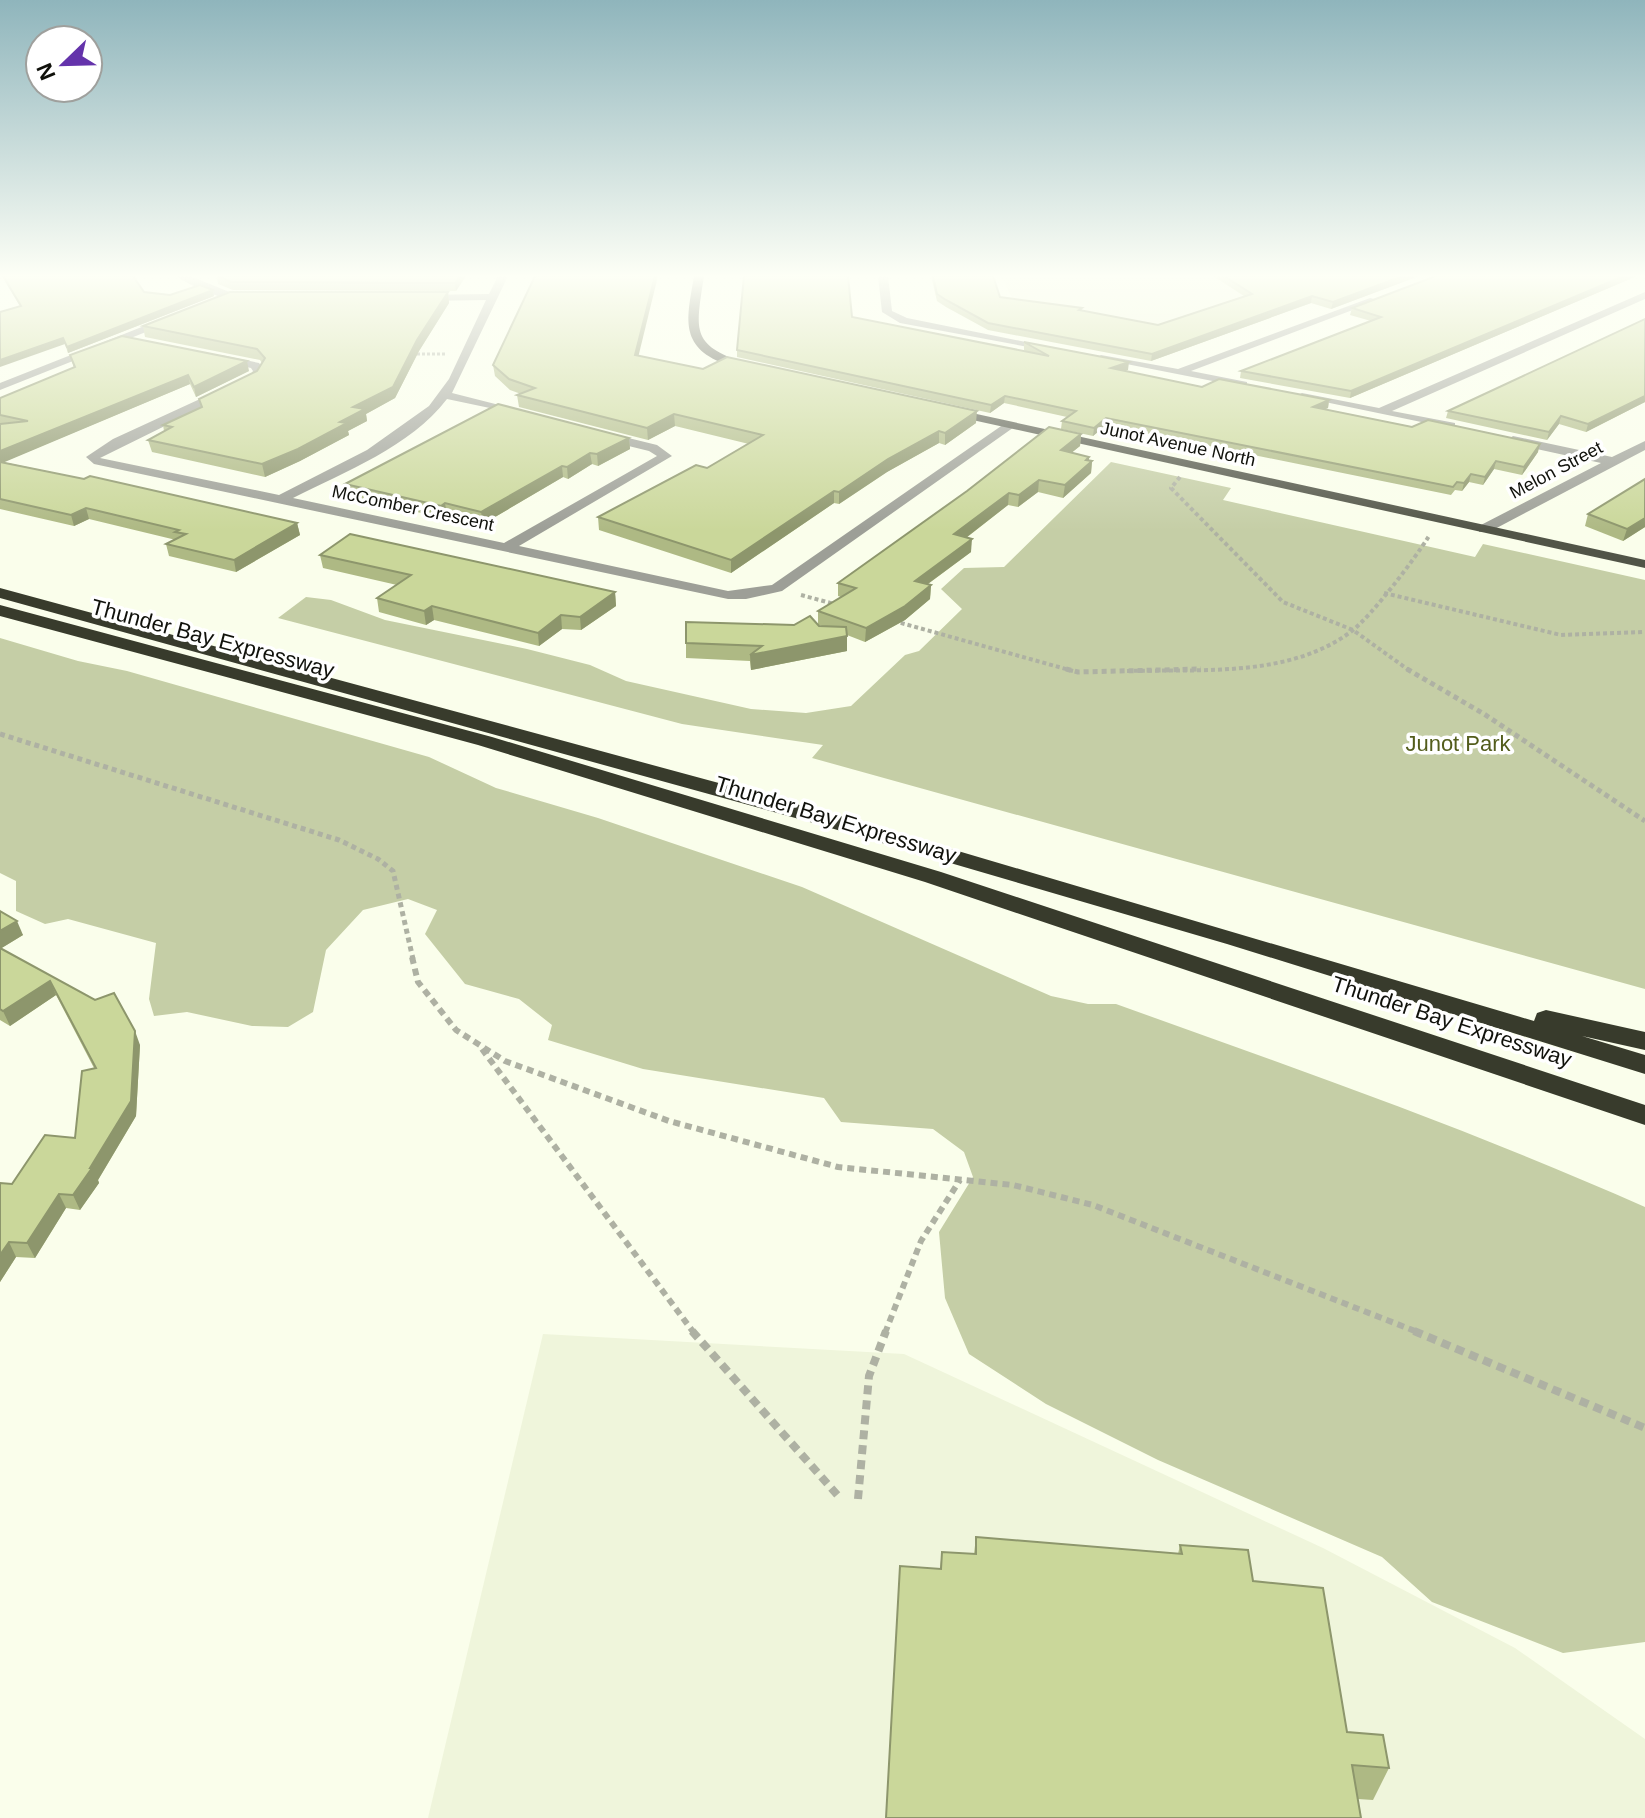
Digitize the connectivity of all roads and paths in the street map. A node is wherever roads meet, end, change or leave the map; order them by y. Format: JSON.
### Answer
{"nodes":[{"id":1,"x":65,"y":361,"type":"edge"},
{"id":2,"x":234,"y":361,"type":"edge"},
{"id":3,"x":462,"y":361,"type":"edge"},
{"id":4,"x":728,"y":361,"type":"edge"},
{"id":5,"x":1119,"y":361,"type":"edge"},
{"id":6,"x":1209,"y":361,"type":"edge"},
{"id":7,"x":1496,"y":361,"type":"edge"},
{"id":8,"x":762,"y":371,"type":"edge"},
{"id":9,"x":1179,"y":372,"type":"junction"},
{"id":10,"x":0,"y":387,"type":"edge"},
{"id":11,"x":1257,"y":387,"type":"edge"},
{"id":12,"x":1288,"y":393,"type":"edge"},
{"id":13,"x":445,"y":395,"type":"junction"},
{"id":14,"x":942,"y":410,"type":"edge"},
{"id":15,"x":1382,"y":411,"type":"junction"},
{"id":16,"x":539,"y":418,"type":"edge"},
{"id":17,"x":1011,"y":425,"type":"junction"},
{"id":18,"x":1458,"y":427,"type":"edge"},
{"id":19,"x":593,"y":433,"type":"edge"},
{"id":20,"x":1504,"y":438,"type":"edge"},
{"id":21,"x":1645,"y":445,"type":"edge"},
{"id":22,"x":1611,"y":461,"type":"junction"},
{"id":23,"x":1191,"y":465,"type":"junction"},
{"id":24,"x":282,"y":499,"type":"junction"},
{"id":25,"x":1484,"y":529,"type":"junction"},
{"id":26,"x":1429,"y":536,"type":"dead end"},
{"id":27,"x":508,"y":547,"type":"junction"},
{"id":28,"x":1645,"y":564,"type":"edge"},
{"id":29,"x":777,"y":588,"type":"junction"},
{"id":30,"x":0,"y":593,"type":"edge"},
{"id":31,"x":1384,"y":593,"type":"junction"},
{"id":32,"x":847,"y":608,"type":"edge"},
{"id":33,"x":0,"y":610,"type":"edge"},
{"id":34,"x":893,"y":620,"type":"edge"},
{"id":35,"x":1353,"y":630,"type":"junction"},
{"id":36,"x":1645,"y":632,"type":"edge"},
{"id":37,"x":0,"y":734,"type":"edge"},
{"id":38,"x":1645,"y":821,"type":"edge"},
{"id":39,"x":1389,"y":984,"type":"junction"},
{"id":40,"x":1403,"y":1035,"type":"junction"},
{"id":41,"x":1645,"y":1041,"type":"edge"},
{"id":42,"x":478,"y":1044,"type":"junction"},
{"id":43,"x":1645,"y":1065,"type":"edge"},
{"id":44,"x":1645,"y":1115,"type":"edge"},
{"id":45,"x":1645,"y":1133,"type":"edge"},
{"id":46,"x":960,"y":1180,"type":"junction"},
{"id":47,"x":1645,"y":1428,"type":"edge"},
{"id":48,"x":840,"y":1498,"type":"dead end"},
{"id":49,"x":858,"y":1499,"type":"dead end"}],
"edges":[{"from":1,"to":10,"type":"street"},
{"from":2,"to":24,"type":"street","name":"McComber Crescent"},
{"from":3,"to":13,"type":"street"},
{"from":4,"to":8,"type":"main road"},
{"from":5,"to":9,"type":"street"},
{"from":6,"to":9,"type":"street"},
{"from":7,"to":15,"type":"street"},
{"from":9,"to":11,"type":"street"},
{"from":12,"to":15,"type":"street"},
{"from":13,"to":16,"type":"street"},
{"from":13,"to":24,"type":"street"},
{"from":14,"to":17,"type":"main road","name":"Junot Avenue North"},
{"from":15,"to":18,"type":"street"},
{"from":17,"to":23,"type":"main road","name":"Junot Avenue North"},
{"from":17,"to":29,"type":"street","name":"McComber Crescent"},
{"from":19,"to":27,"type":"street"},
{"from":20,"to":22,"type":"street"},
{"from":21,"to":22,"type":"street","name":"Melon Street"},
{"from":22,"to":25,"type":"street","name":"Melon Street"},
{"from":23,"to":25,"type":"main road","name":"Junot Avenue North"},
{"from":23,"to":35,"type":"path"},
{"from":24,"to":27,"type":"street","name":"McComber Crescent"},
{"from":25,"to":28,"type":"main road","name":"Junot Avenue North"},
{"from":26,"to":31,"type":"path"},
{"from":27,"to":29,"type":"street","name":"McComber Crescent"},
{"from":29,"to":32,"type":"path"},
{"from":30,"to":39,"type":"highway","name":"Thunder Bay Expressway"},
{"from":31,"to":35,"type":"path"},
{"from":31,"to":36,"type":"path"},
{"from":33,"to":40,"type":"highway","name":"Thunder Bay Expressway"},
{"from":34,"to":35,"type":"path"},
{"from":35,"to":38,"type":"path"},
{"from":37,"to":42,"type":"path"},
{"from":39,"to":41,"type":"highway"},
{"from":39,"to":43,"type":"highway","name":"Thunder Bay Expressway"},
{"from":40,"to":44,"type":"highway","name":"Thunder Bay Expressway"},
{"from":40,"to":45,"type":"highway"},
{"from":42,"to":46,"type":"path"},
{"from":42,"to":48,"type":"path"},
{"from":46,"to":47,"type":"path"},
{"from":46,"to":49,"type":"path"}]}
